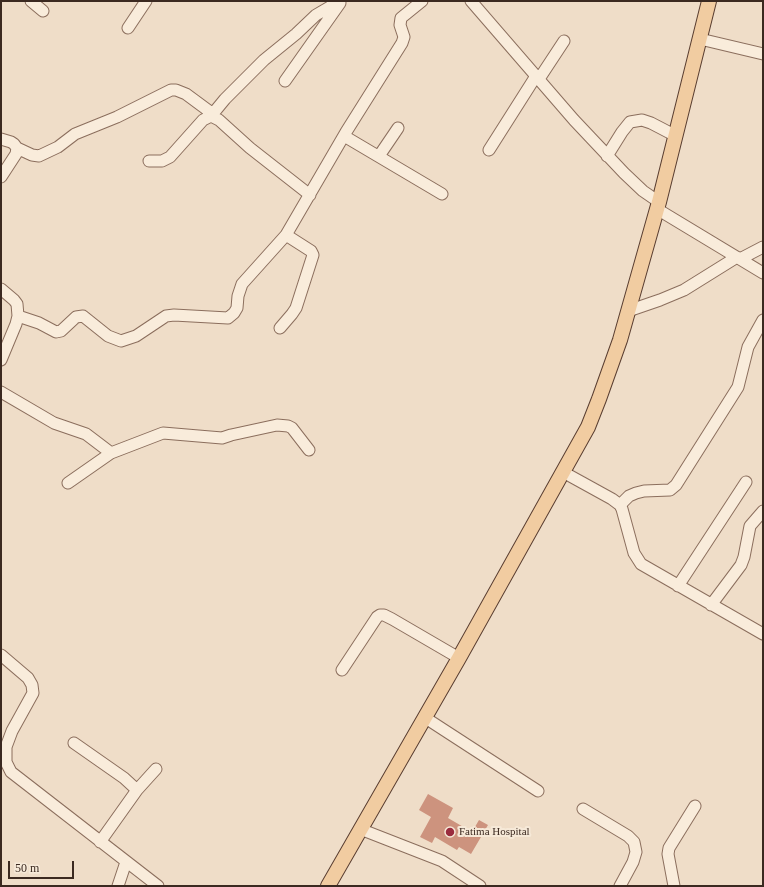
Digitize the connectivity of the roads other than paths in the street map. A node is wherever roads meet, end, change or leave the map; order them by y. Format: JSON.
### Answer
{"nodes":[{"id":1,"x":31,"y":1,"type":"edge"},
{"id":2,"x":146,"y":1,"type":"edge"},
{"id":3,"x":340,"y":1,"type":"edge"},
{"id":4,"x":422,"y":1,"type":"edge"},
{"id":5,"x":471,"y":1,"type":"edge"},
{"id":6,"x":709,"y":1,"type":"edge"},
{"id":7,"x":43,"y":11,"type":"dead end"},
{"id":8,"x":128,"y":28,"type":"dead end"},
{"id":9,"x":700,"y":39,"type":"junction"},
{"id":10,"x":564,"y":41,"type":"dead end"},
{"id":11,"x":763,"y":54,"type":"edge"},
{"id":12,"x":537,"y":77,"type":"junction"},
{"id":13,"x":285,"y":81,"type":"dead end"},
{"id":14,"x":212,"y":115,"type":"junction"},
{"id":15,"x":398,"y":128,"type":"dead end"},
{"id":16,"x":344,"y":136,"type":"junction"},
{"id":17,"x":676,"y":136,"type":"junction"},
{"id":18,"x":1,"y":139,"type":"edge"},
{"id":19,"x":17,"y":148,"type":"junction"},
{"id":20,"x":489,"y":150,"type":"dead end"},
{"id":21,"x":379,"y":156,"type":"junction"},
{"id":22,"x":608,"y":156,"type":"junction"},
{"id":23,"x":149,"y":162,"type":"dead end"},
{"id":24,"x":1,"y":177,"type":"edge"},
{"id":25,"x":442,"y":194,"type":"dead end"},
{"id":26,"x":310,"y":195,"type":"junction"},
{"id":27,"x":658,"y":206,"type":"junction"},
{"id":28,"x":286,"y":235,"type":"junction"},
{"id":29,"x":763,"y":247,"type":"edge"},
{"id":30,"x":738,"y":258,"type":"junction"},
{"id":31,"x":763,"y":273,"type":"edge"},
{"id":32,"x":1,"y":289,"type":"edge"},
{"id":33,"x":628,"y":311,"type":"junction"},
{"id":34,"x":18,"y":316,"type":"junction"},
{"id":35,"x":763,"y":320,"type":"edge"},
{"id":36,"x":280,"y":328,"type":"dead end"},
{"id":37,"x":1,"y":360,"type":"edge"},
{"id":38,"x":1,"y":392,"type":"edge"},
{"id":39,"x":308,"y":450,"type":"dead end"},
{"id":40,"x":111,"y":453,"type":"junction"},
{"id":41,"x":563,"y":472,"type":"junction"},
{"id":42,"x":746,"y":482,"type":"dead end"},
{"id":43,"x":68,"y":483,"type":"dead end"},
{"id":44,"x":620,"y":505,"type":"junction"},
{"id":45,"x":763,"y":511,"type":"edge"},
{"id":46,"x":678,"y":586,"type":"junction"},
{"id":47,"x":711,"y":605,"type":"junction"},
{"id":48,"x":763,"y":634,"type":"edge"},
{"id":49,"x":1,"y":655,"type":"edge"},
{"id":50,"x":459,"y":658,"type":"junction"},
{"id":51,"x":342,"y":670,"type":"dead end"},
{"id":52,"x":424,"y":717,"type":"junction"},
{"id":53,"x":74,"y":743,"type":"dead end"},
{"id":54,"x":4,"y":750,"type":"edge"},
{"id":55,"x":156,"y":769,"type":"dead end"},
{"id":56,"x":137,"y":790,"type":"junction"},
{"id":57,"x":538,"y":791,"type":"dead end"},
{"id":58,"x":695,"y":806,"type":"dead end"},
{"id":59,"x":583,"y":809,"type":"dead end"},
{"id":60,"x":360,"y":829,"type":"junction"},
{"id":61,"x":100,"y":842,"type":"junction"},
{"id":62,"x":126,"y":862,"type":"junction"},
{"id":63,"x":118,"y":886,"type":"edge"},
{"id":64,"x":158,"y":886,"type":"edge"},
{"id":65,"x":328,"y":886,"type":"edge"},
{"id":66,"x":480,"y":886,"type":"edge"},
{"id":67,"x":620,"y":886,"type":"edge"},
{"id":68,"x":674,"y":886,"type":"edge"}],
"edges":[{"from":1,"to":7,"type":"street"},
{"from":2,"to":8,"type":"street"},
{"from":3,"to":13,"type":"street"},
{"from":3,"to":14,"type":"street"},
{"from":4,"to":16,"type":"street"},
{"from":5,"to":12,"type":"street"},
{"from":6,"to":9,"type":"main road"},
{"from":9,"to":11,"type":"street"},
{"from":9,"to":17,"type":"main road"},
{"from":10,"to":12,"type":"street"},
{"from":12,"to":20,"type":"street"},
{"from":12,"to":22,"type":"street"},
{"from":14,"to":19,"type":"street"},
{"from":14,"to":23,"type":"street"},
{"from":14,"to":26,"type":"street"},
{"from":15,"to":21,"type":"street"},
{"from":16,"to":21,"type":"street"},
{"from":16,"to":26,"type":"street"},
{"from":17,"to":22,"type":"street"},
{"from":17,"to":27,"type":"main road"},
{"from":18,"to":19,"type":"street"},
{"from":19,"to":24,"type":"street"},
{"from":21,"to":25,"type":"street"},
{"from":22,"to":27,"type":"street"},
{"from":26,"to":28,"type":"street"},
{"from":27,"to":30,"type":"street"},
{"from":27,"to":33,"type":"main road"},
{"from":28,"to":34,"type":"street"},
{"from":28,"to":36,"type":"street"},
{"from":29,"to":30,"type":"street"},
{"from":30,"to":31,"type":"street"},
{"from":30,"to":33,"type":"street"},
{"from":32,"to":34,"type":"street"},
{"from":33,"to":41,"type":"main road"},
{"from":34,"to":37,"type":"street"},
{"from":35,"to":44,"type":"street"},
{"from":38,"to":40,"type":"street"},
{"from":39,"to":40,"type":"street"},
{"from":40,"to":43,"type":"street"},
{"from":41,"to":44,"type":"street"},
{"from":41,"to":50,"type":"main road"},
{"from":42,"to":46,"type":"street"},
{"from":44,"to":46,"type":"street"},
{"from":45,"to":47,"type":"street"},
{"from":46,"to":47,"type":"street"},
{"from":47,"to":48,"type":"street"},
{"from":49,"to":54,"type":"street"},
{"from":50,"to":51,"type":"street"},
{"from":50,"to":52,"type":"main road"},
{"from":52,"to":57,"type":"street"},
{"from":52,"to":60,"type":"main road"},
{"from":53,"to":56,"type":"street"},
{"from":54,"to":61,"type":"street"},
{"from":55,"to":56,"type":"street"},
{"from":56,"to":61,"type":"street"},
{"from":58,"to":68,"type":"street"},
{"from":59,"to":67,"type":"street"},
{"from":60,"to":65,"type":"main road"},
{"from":60,"to":66,"type":"street"},
{"from":61,"to":62,"type":"street"},
{"from":62,"to":63,"type":"street"},
{"from":62,"to":64,"type":"street"}]}
